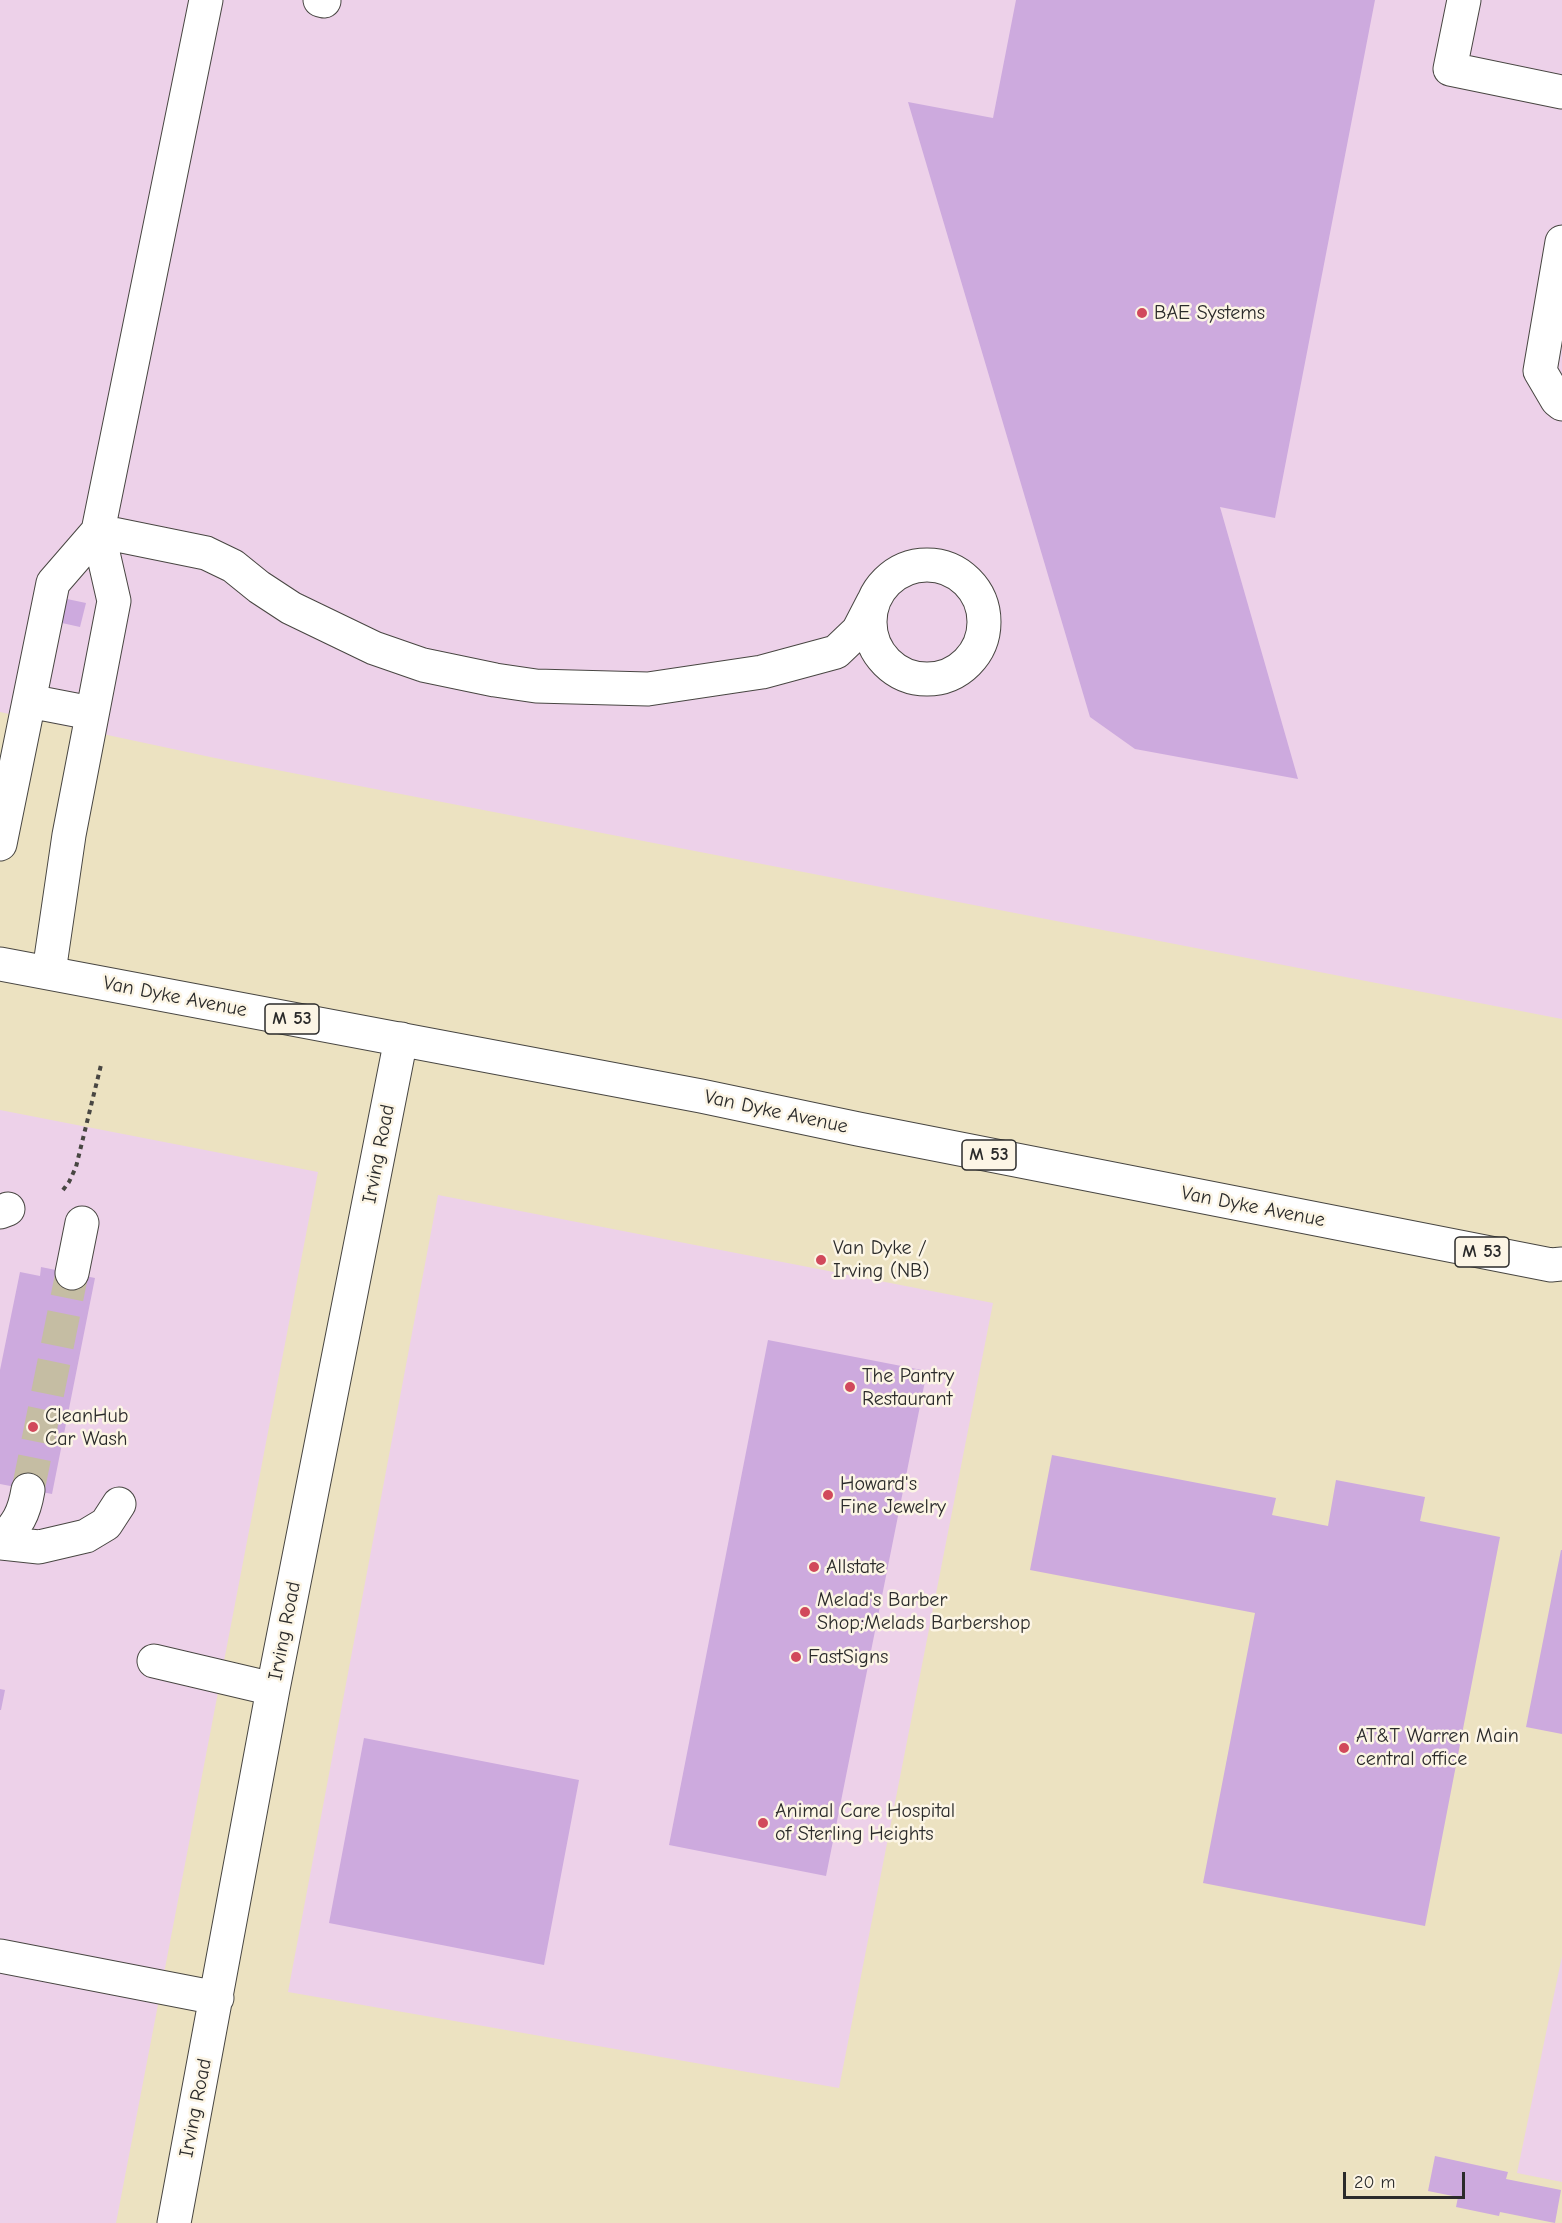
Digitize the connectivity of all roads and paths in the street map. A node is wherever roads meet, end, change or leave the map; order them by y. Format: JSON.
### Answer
{"nodes":[{"id":1,"x":206,"y":0,"type":"edge"},
{"id":2,"x":1464,"y":0,"type":"edge"},
{"id":3,"x":1562,"y":92,"type":"edge"},
{"id":4,"x":1562,"y":242,"type":"edge"},
{"id":5,"x":1558,"y":288,"type":"edge"},
{"id":6,"x":1562,"y":404,"type":"edge"},
{"id":7,"x":98,"y":531,"type":"junction"},
{"id":8,"x":873,"y":602,"type":"junction"},
{"id":9,"x":836,"y":652,"type":"junction"},
{"id":10,"x":895,"y":670,"type":"junction"},
{"id":11,"x":28,"y":701,"type":"junction"},
{"id":12,"x":91,"y":713,"type":"junction"},
{"id":13,"x":0,"y":844,"type":"edge"},
{"id":14,"x":0,"y":964,"type":"edge"},
{"id":15,"x":49,"y":972,"type":"junction"},
{"id":16,"x":401,"y":1039,"type":"junction"},
{"id":17,"x":101,"y":1065,"type":"dead end"},
{"id":18,"x":61,"y":1191,"type":"dead end"},
{"id":19,"x":82,"y":1223,"type":"dead end"},
{"id":20,"x":1558,"y":1267,"type":"edge"},
{"id":21,"x":72,"y":1273,"type":"tunnel mouth"},
{"id":22,"x":28,"y":1490,"type":"tunnel mouth"},
{"id":23,"x":118,"y":1504,"type":"dead end"},
{"id":24,"x":0,"y":1543,"type":"edge"},
{"id":25,"x":154,"y":1661,"type":"dead end"},
{"id":26,"x":273,"y":1689,"type":"junction"},
{"id":27,"x":0,"y":1956,"type":"edge"},
{"id":28,"x":217,"y":1998,"type":"junction"},
{"id":29,"x":174,"y":2223,"type":"edge"}],
"edges":[{"from":1,"to":7,"type":"main road"},
{"from":2,"to":3,"type":"main road"},
{"from":4,"to":5,"type":"main road"},
{"from":5,"to":6,"type":"main road"},
{"from":7,"to":9,"type":"main road"},
{"from":7,"to":11,"type":"main road"},
{"from":7,"to":12,"type":"main road"},
{"from":8,"to":9,"type":"main road"},
{"from":8,"to":10,"type":"main road"},
{"from":8,"to":10,"type":"main road"},
{"from":9,"to":10,"type":"main road"},
{"from":11,"to":12,"type":"main road"},
{"from":11,"to":13,"type":"main road"},
{"from":12,"to":15,"type":"main road"},
{"from":14,"to":15,"type":"main road","name":"Van Dyke Avenue","number":"M 53"},
{"from":15,"to":16,"type":"main road","name":"Van Dyke Avenue","number":"M 53"},
{"from":16,"to":20,"type":"main road","name":"Van Dyke Avenue","number":"M 53"},
{"from":16,"to":26,"type":"main road","name":"Irving Road"},
{"from":17,"to":18,"type":"path"},
{"from":19,"to":21,"type":"main road"},
{"from":22,"to":24,"type":"main road"},
{"from":23,"to":24,"type":"main road"},
{"from":25,"to":26,"type":"main road"},
{"from":26,"to":28,"type":"main road","name":"Irving Road"},
{"from":27,"to":28,"type":"main road"},
{"from":28,"to":29,"type":"main road","name":"Irving Road"}]}
